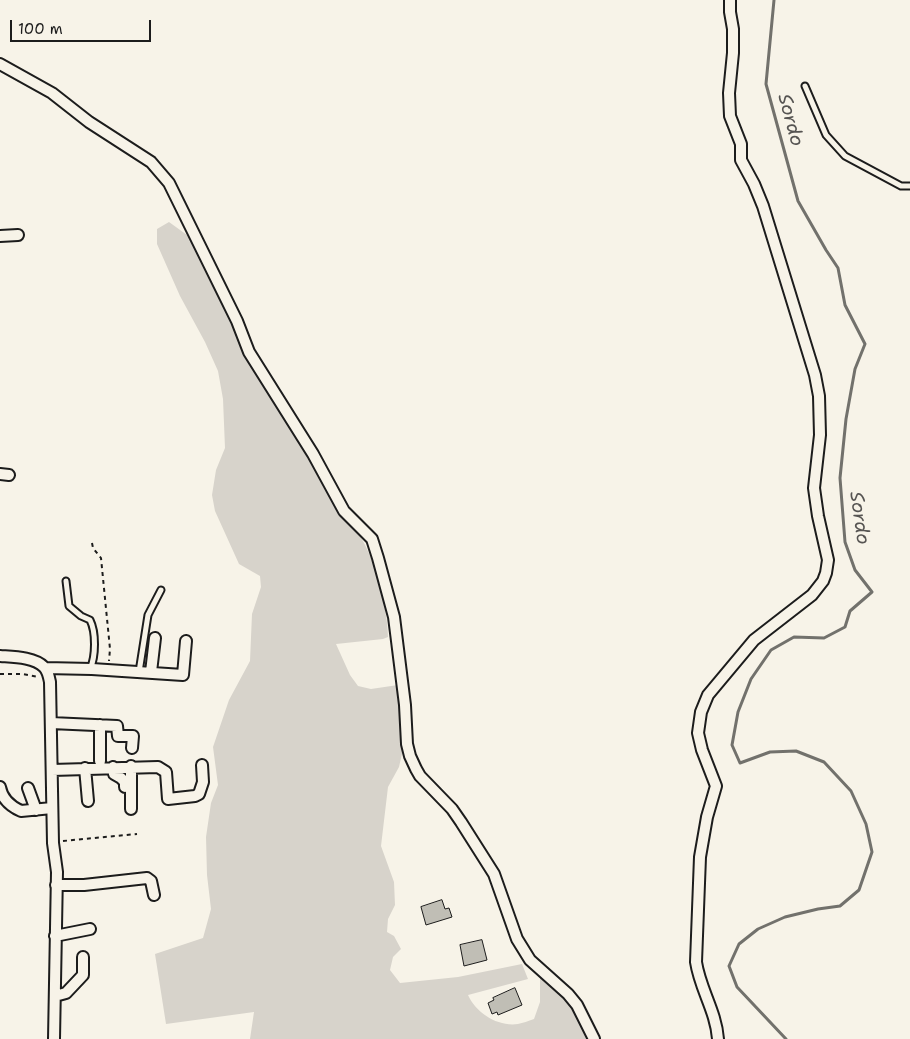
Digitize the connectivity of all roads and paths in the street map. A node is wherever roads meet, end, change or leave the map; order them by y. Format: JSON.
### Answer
{"nodes":[{"id":1,"x":730,"y":0,"type":"edge"},
{"id":2,"x":0,"y":64,"type":"edge"},
{"id":3,"x":805,"y":86,"type":"dead end"},
{"id":4,"x":910,"y":186,"type":"edge"},
{"id":5,"x":18,"y":235,"type":"dead end"},
{"id":6,"x":0,"y":236,"type":"edge"},
{"id":7,"x":92,"y":543,"type":"dead end"},
{"id":8,"x":66,"y":581,"type":"dead end"},
{"id":9,"x":161,"y":590,"type":"dead end"},
{"id":10,"x":155,"y":638,"type":"dead end"},
{"id":11,"x":186,"y":641,"type":"dead end"},
{"id":12,"x":0,"y":656,"type":"edge"},
{"id":13,"x":90,"y":669,"type":"junction"},
{"id":14,"x":107,"y":670,"type":"junction"},
{"id":15,"x":138,"y":672,"type":"junction"},
{"id":16,"x":151,"y":672,"type":"junction"},
{"id":17,"x":47,"y":673,"type":"junction"},
{"id":18,"x":0,"y":674,"type":"edge"},
{"id":19,"x":51,"y":723,"type":"junction"},
{"id":20,"x":100,"y":725,"type":"junction"},
{"id":21,"x":132,"y":748,"type":"dead end"},
{"id":22,"x":100,"y":761,"type":"dead end"},
{"id":23,"x":202,"y":765,"type":"dead end"},
{"id":24,"x":131,"y":766,"type":"junction"},
{"id":25,"x":113,"y":767,"type":"junction"},
{"id":26,"x":85,"y":768,"type":"junction"},
{"id":27,"x":52,"y":770,"type":"junction"},
{"id":28,"x":0,"y":787,"type":"edge"},
{"id":29,"x":125,"y":787,"type":"dead end"},
{"id":30,"x":28,"y":788,"type":"dead end"},
{"id":31,"x":88,"y":801,"type":"dead end"},
{"id":32,"x":52,"y":808,"type":"junction"},
{"id":33,"x":131,"y":809,"type":"dead end"},
{"id":34,"x":36,"y":810,"type":"junction"},
{"id":35,"x":137,"y":834,"type":"dead end"},
{"id":36,"x":53,"y":843,"type":"junction"},
{"id":37,"x":56,"y":885,"type":"junction"},
{"id":38,"x":154,"y":895,"type":"dead end"},
{"id":39,"x":90,"y":929,"type":"dead end"},
{"id":40,"x":55,"y":936,"type":"junction"},
{"id":41,"x":83,"y":956,"type":"dead end"},
{"id":42,"x":55,"y":996,"type":"junction"},
{"id":43,"x":54,"y":1039,"type":"edge"},
{"id":44,"x":594,"y":1039,"type":"edge"},
{"id":45,"x":718,"y":1039,"type":"edge"}],
"edges":[{"from":1,"to":45,"type":"street"},
{"from":2,"to":44,"type":"street"},
{"from":3,"to":4,"type":"lane"},
{"from":5,"to":6,"type":"street"},
{"from":7,"to":14,"type":"path"},
{"from":8,"to":13,"type":"lane"},
{"from":9,"to":15,"type":"lane"},
{"from":10,"to":16,"type":"street"},
{"from":11,"to":16,"type":"street"},
{"from":12,"to":17,"type":"street"},
{"from":13,"to":14,"type":"street"},
{"from":13,"to":17,"type":"street"},
{"from":14,"to":15,"type":"street"},
{"from":15,"to":16,"type":"street"},
{"from":17,"to":18,"type":"path"},
{"from":17,"to":19,"type":"street"},
{"from":19,"to":20,"type":"street"},
{"from":19,"to":27,"type":"street"},
{"from":20,"to":21,"type":"street"},
{"from":20,"to":22,"type":"street"},
{"from":23,"to":24,"type":"street"},
{"from":24,"to":25,"type":"street"},
{"from":24,"to":33,"type":"street"},
{"from":25,"to":26,"type":"street"},
{"from":25,"to":29,"type":"street"},
{"from":26,"to":27,"type":"street"},
{"from":26,"to":31,"type":"street"},
{"from":27,"to":32,"type":"street"},
{"from":28,"to":34,"type":"street"},
{"from":30,"to":34,"type":"street"},
{"from":32,"to":34,"type":"street"},
{"from":32,"to":36,"type":"street"},
{"from":35,"to":36,"type":"path"},
{"from":36,"to":37,"type":"street"},
{"from":37,"to":38,"type":"street"},
{"from":37,"to":40,"type":"street"},
{"from":39,"to":40,"type":"street"},
{"from":40,"to":42,"type":"street"},
{"from":41,"to":42,"type":"street"},
{"from":42,"to":43,"type":"street"}]}
